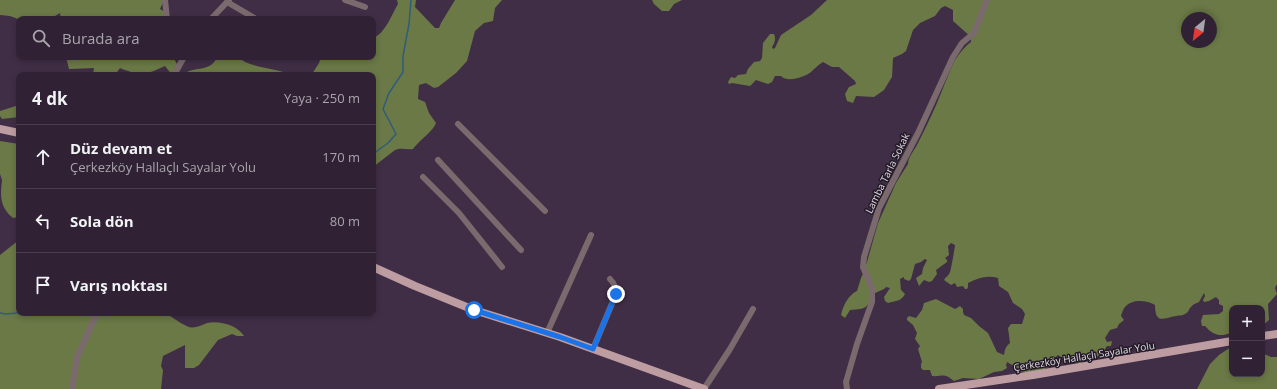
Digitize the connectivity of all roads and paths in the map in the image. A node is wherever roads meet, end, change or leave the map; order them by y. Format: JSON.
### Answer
{"nodes":[{"id":1,"x":165,"y":0,"type":"edge"},
{"id":2,"x":345,"y":0,"type":"edge"},
{"id":3,"x":987,"y":0,"type":"edge"},
{"id":4,"x":228,"y":1,"type":"edge"},
{"id":5,"x":365,"y":7,"type":"dead end"},
{"id":6,"x":167,"y":16,"type":"edge"},
{"id":7,"x":214,"y":16,"type":"edge"},
{"id":8,"x":251,"y":16,"type":"edge"},
{"id":9,"x":180,"y":60,"type":"edge"},
{"id":10,"x":175,"y":72,"type":"edge"},
{"id":11,"x":458,"y":124,"type":"dead end"},
{"id":12,"x":0,"y":129,"type":"edge"},
{"id":13,"x":16,"y":132,"type":"edge"},
{"id":14,"x":438,"y":160,"type":"dead end"},
{"id":15,"x":423,"y":177,"type":"dead end"},
{"id":16,"x":545,"y":210,"type":"dead end"},
{"id":17,"x":591,"y":235,"type":"dead end"},
{"id":18,"x":521,"y":250,"type":"dead end"},
{"id":19,"x":502,"y":267,"type":"dead end"},
{"id":20,"x":376,"y":268,"type":"edge"},
{"id":21,"x":610,"y":279,"type":"dead end"},
{"id":22,"x":753,"y":309,"type":"dead end"},
{"id":23,"x":96,"y":316,"type":"edge"},
{"id":24,"x":547,"y":333,"type":"junction"},
{"id":25,"x":1277,"y":334,"type":"edge"},
{"id":26,"x":1265,"y":336,"type":"edge"},
{"id":27,"x":1229,"y":342,"type":"edge"},
{"id":28,"x":593,"y":349,"type":"junction"},
{"id":29,"x":72,"y":389,"type":"edge"},
{"id":30,"x":704,"y":389,"type":"edge"},
{"id":31,"x":847,"y":389,"type":"edge"},
{"id":32,"x":939,"y":389,"type":"edge"}],
"edges":[{"from":1,"to":6,"type":"street"},
{"from":2,"to":5,"type":"street"},
{"from":3,"to":31,"type":"street","name":"Lamba Tarla Sokak"},
{"from":4,"to":7,"type":"street"},
{"from":4,"to":8,"type":"street"},
{"from":9,"to":10,"type":"street"},
{"from":11,"to":16,"type":"street"},
{"from":12,"to":13,"type":"main road"},
{"from":14,"to":18,"type":"street"},
{"from":15,"to":19,"type":"street"},
{"from":17,"to":24,"type":"street"},
{"from":20,"to":24,"type":"main road"},
{"from":21,"to":28,"type":"street"},
{"from":22,"to":30,"type":"street"},
{"from":23,"to":29,"type":"street"},
{"from":24,"to":28,"type":"main road"},
{"from":25,"to":26,"type":"main road"},
{"from":27,"to":32,"type":"main road","name":"Çerkezköy Hallaçlı Sayalar Yolu"},
{"from":28,"to":30,"type":"main road"}]}
